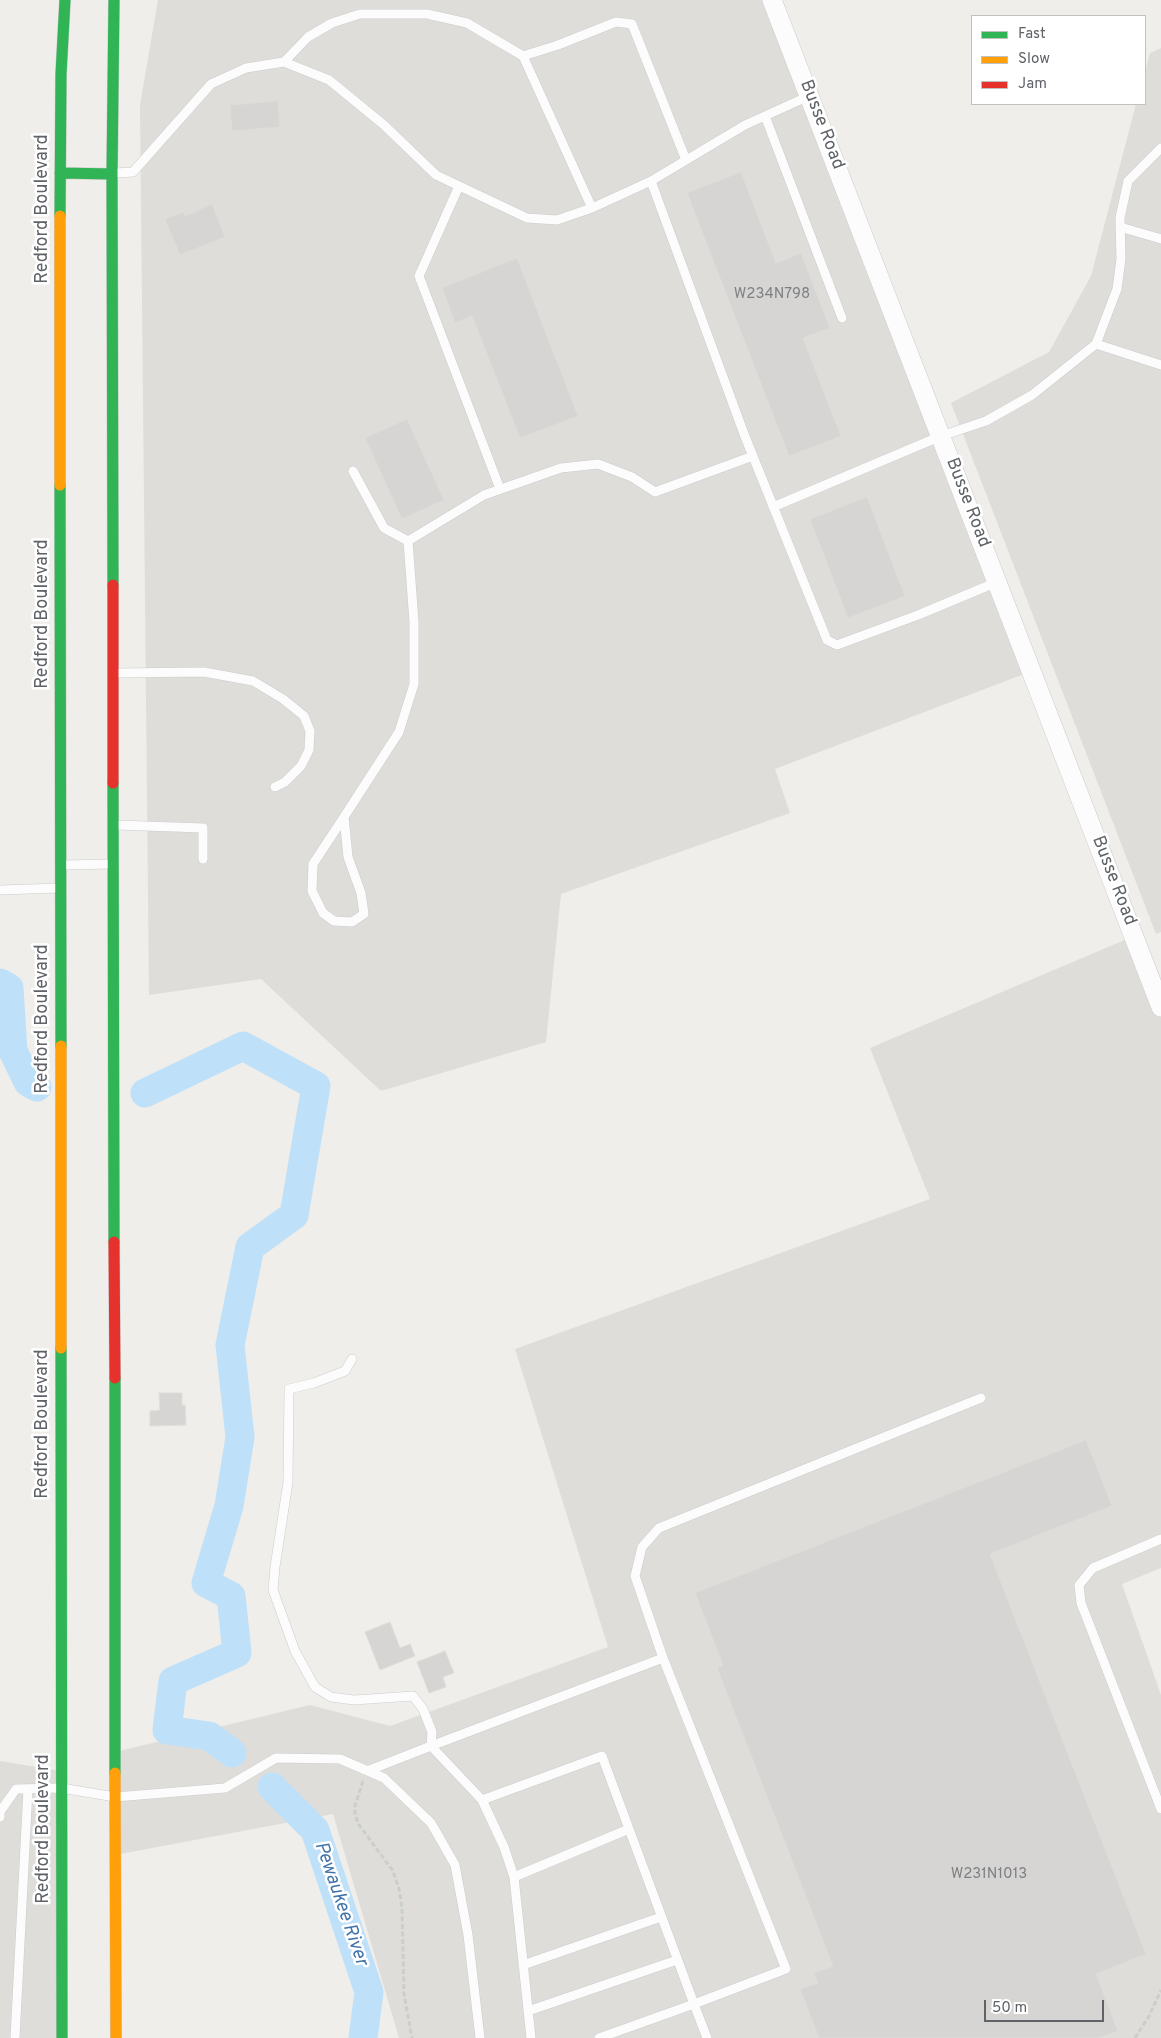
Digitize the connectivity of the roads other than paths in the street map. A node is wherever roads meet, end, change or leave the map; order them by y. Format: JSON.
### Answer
{"nodes":[{"id":1,"x":65,"y":0,"type":"edge"},
{"id":2,"x":114,"y":0,"type":"edge"},
{"id":3,"x":772,"y":0,"type":"edge"},
{"id":4,"x":523,"y":56,"type":"junction"},
{"id":5,"x":284,"y":62,"type":"junction"},
{"id":6,"x":809,"y":96,"type":"junction"},
{"id":7,"x":765,"y":116,"type":"junction"},
{"id":8,"x":1161,"y":148,"type":"edge"},
{"id":9,"x":686,"y":160,"type":"junction"},
{"id":10,"x":60,"y":173,"type":"junction"},
{"id":11,"x":112,"y":174,"type":"junction"},
{"id":12,"x":651,"y":181,"type":"junction"},
{"id":13,"x":459,"y":186,"type":"junction"},
{"id":14,"x":592,"y":208,"type":"junction"},
{"id":15,"x":1120,"y":227,"type":"junction"},
{"id":16,"x":1161,"y":240,"type":"edge"},
{"id":17,"x":842,"y":318,"type":"dead end"},
{"id":18,"x":1096,"y":344,"type":"junction"},
{"id":19,"x":1161,"y":365,"type":"edge"},
{"id":20,"x":941,"y":436,"type":"junction"},
{"id":21,"x":753,"y":456,"type":"junction"},
{"id":22,"x":353,"y":471,"type":"dead end"},
{"id":23,"x":500,"y":489,"type":"junction"},
{"id":24,"x":773,"y":507,"type":"junction"},
{"id":25,"x":408,"y":541,"type":"junction"},
{"id":26,"x":997,"y":582,"type":"junction"},
{"id":27,"x":113,"y":673,"type":"junction"},
{"id":28,"x":275,"y":787,"type":"dead end"},
{"id":29,"x":344,"y":817,"type":"junction"},
{"id":30,"x":114,"y":825,"type":"junction"},
{"id":31,"x":203,"y":860,"type":"dead end"},
{"id":32,"x":114,"y":864,"type":"junction"},
{"id":33,"x":60,"y":865,"type":"junction"},
{"id":34,"x":60,"y":888,"type":"junction"},
{"id":35,"x":0,"y":890,"type":"edge"},
{"id":36,"x":1161,"y":1007,"type":"edge"},
{"id":37,"x":352,"y":1359,"type":"dead end"},
{"id":38,"x":981,"y":1398,"type":"dead end"},
{"id":39,"x":1161,"y":1539,"type":"edge"},
{"id":40,"x":663,"y":1658,"type":"junction"},
{"id":41,"x":431,"y":1746,"type":"junction"},
{"id":42,"x":367,"y":1771,"type":"junction"},
{"id":43,"x":61,"y":1788,"type":"junction"},
{"id":44,"x":28,"y":1789,"type":"junction"},
{"id":45,"x":115,"y":1797,"type":"junction"},
{"id":46,"x":482,"y":1800,"type":"junction"},
{"id":47,"x":1161,"y":1809,"type":"edge"},
{"id":48,"x":0,"y":1817,"type":"edge"},
{"id":49,"x":629,"y":1830,"type":"junction"},
{"id":50,"x":514,"y":1877,"type":"junction"},
{"id":51,"x":662,"y":1917,"type":"junction"},
{"id":52,"x":677,"y":1960,"type":"junction"},
{"id":53,"x":523,"y":1965,"type":"junction"},
{"id":54,"x":694,"y":2004,"type":"junction"},
{"id":55,"x":528,"y":2011,"type":"junction"},
{"id":56,"x":15,"y":2038,"type":"edge"},
{"id":57,"x":62,"y":2038,"type":"edge"},
{"id":58,"x":116,"y":2038,"type":"edge"},
{"id":59,"x":480,"y":2038,"type":"edge"},
{"id":60,"x":531,"y":2038,"type":"edge"},
{"id":61,"x":599,"y":2038,"type":"edge"},
{"id":62,"x":707,"y":2038,"type":"edge"}],
"edges":[{"from":1,"to":10,"type":"main road","name":"Redford Boulevard"},
{"from":2,"to":11,"type":"main road"},
{"from":3,"to":6,"type":"street","name":"Busse Road"},
{"from":4,"to":5,"type":"lane"},
{"from":4,"to":9,"type":"lane"},
{"from":4,"to":14,"type":"lane"},
{"from":5,"to":11,"type":"lane"},
{"from":5,"to":13,"type":"lane"},
{"from":6,"to":7,"type":"lane"},
{"from":6,"to":20,"type":"street","name":"Busse Road"},
{"from":7,"to":9,"type":"lane"},
{"from":7,"to":17,"type":"lane"},
{"from":8,"to":15,"type":"lane"},
{"from":9,"to":12,"type":"lane"},
{"from":10,"to":11,"type":"main road"},
{"from":10,"to":33,"type":"main road","name":"Redford Boulevard"},
{"from":11,"to":27,"type":"main road"},
{"from":12,"to":14,"type":"lane"},
{"from":12,"to":21,"type":"lane"},
{"from":13,"to":14,"type":"lane"},
{"from":13,"to":23,"type":"lane"},
{"from":15,"to":16,"type":"lane"},
{"from":15,"to":18,"type":"lane"},
{"from":18,"to":19,"type":"lane"},
{"from":18,"to":20,"type":"lane"},
{"from":20,"to":24,"type":"lane"},
{"from":20,"to":26,"type":"street","name":"Busse Road"},
{"from":21,"to":23,"type":"lane"},
{"from":21,"to":24,"type":"lane"},
{"from":22,"to":25,"type":"lane"},
{"from":23,"to":25,"type":"lane"},
{"from":24,"to":26,"type":"lane"},
{"from":25,"to":29,"type":"lane"},
{"from":26,"to":36,"type":"street","name":"Busse Road"},
{"from":27,"to":28,"type":"lane"},
{"from":27,"to":30,"type":"main road"},
{"from":29,"to":29,"type":"lane"},
{"from":30,"to":31,"type":"lane"},
{"from":30,"to":32,"type":"main road"},
{"from":32,"to":33,"type":"lane"},
{"from":32,"to":45,"type":"main road"},
{"from":33,"to":34,"type":"main road","name":"Redford Boulevard"},
{"from":34,"to":35,"type":"lane"},
{"from":34,"to":43,"type":"main road","name":"Redford Boulevard"},
{"from":37,"to":41,"type":"lane"},
{"from":38,"to":40,"type":"lane"},
{"from":39,"to":47,"type":"lane"},
{"from":40,"to":41,"type":"lane"},
{"from":40,"to":54,"type":"lane"},
{"from":41,"to":42,"type":"lane"},
{"from":41,"to":46,"type":"lane"},
{"from":42,"to":45,"type":"lane"},
{"from":42,"to":59,"type":"lane"},
{"from":43,"to":44,"type":"lane"},
{"from":43,"to":45,"type":"lane"},
{"from":43,"to":57,"type":"main road","name":"Redford Boulevard"},
{"from":44,"to":48,"type":"lane"},
{"from":44,"to":56,"type":"lane"},
{"from":45,"to":58,"type":"main road"},
{"from":46,"to":49,"type":"lane"},
{"from":46,"to":50,"type":"lane"},
{"from":49,"to":50,"type":"lane"},
{"from":49,"to":51,"type":"lane"},
{"from":50,"to":53,"type":"lane"},
{"from":51,"to":52,"type":"lane"},
{"from":51,"to":53,"type":"lane"},
{"from":52,"to":54,"type":"lane"},
{"from":52,"to":55,"type":"lane"},
{"from":53,"to":55,"type":"lane"},
{"from":54,"to":61,"type":"lane"},
{"from":54,"to":62,"type":"lane"},
{"from":55,"to":60,"type":"lane"}]}
